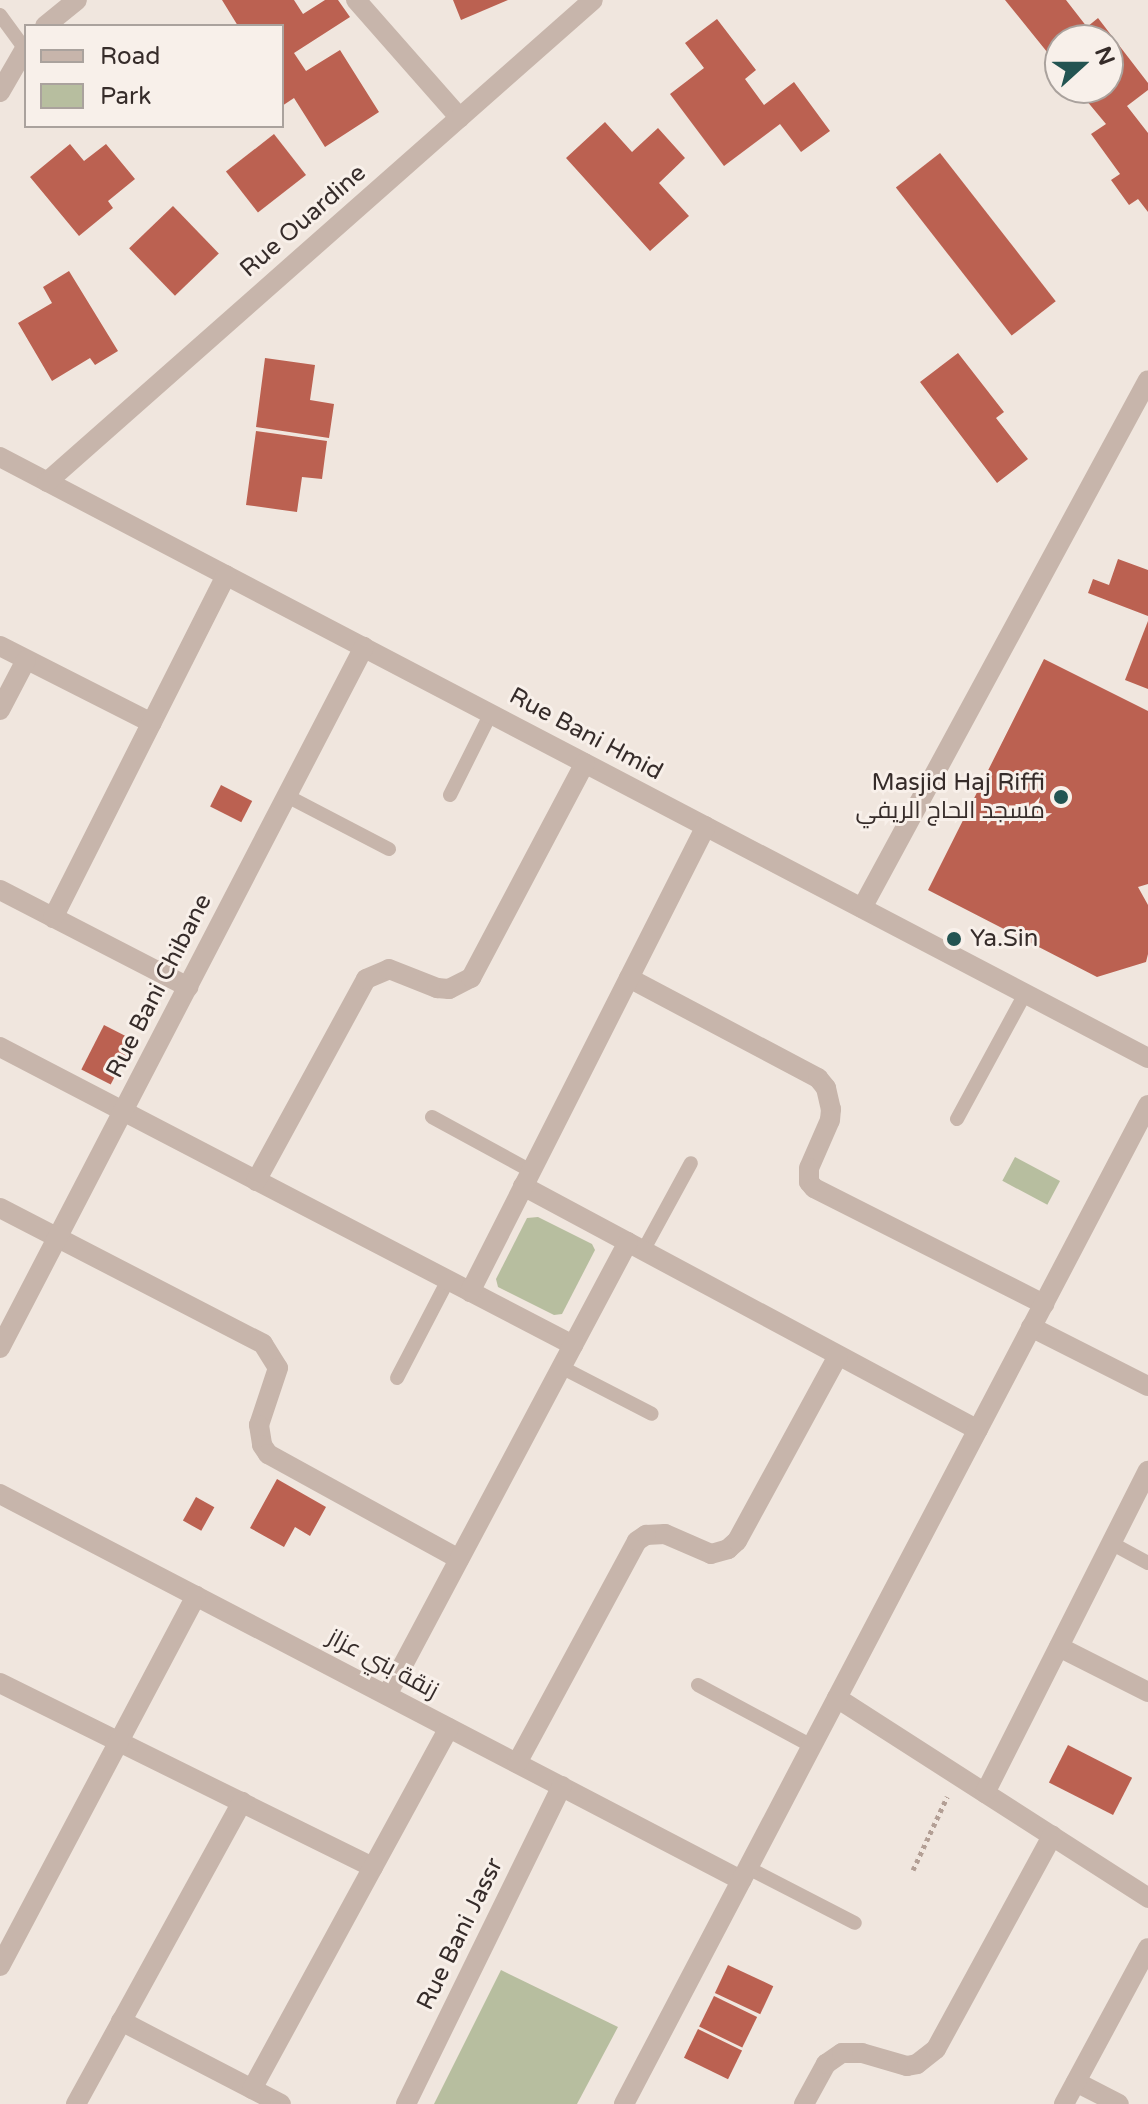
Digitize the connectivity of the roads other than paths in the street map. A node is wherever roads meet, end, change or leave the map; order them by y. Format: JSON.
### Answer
{"nodes":[{"id":1,"x":77,"y":0,"type":"edge"},
{"id":2,"x":356,"y":0,"type":"edge"},
{"id":3,"x":593,"y":0,"type":"edge"},
{"id":4,"x":0,"y":15,"type":"edge"},
{"id":5,"x":47,"y":24,"type":"edge"},
{"id":6,"x":24,"y":47,"type":"edge"},
{"id":7,"x":24,"y":50,"type":"edge"},
{"id":8,"x":0,"y":92,"type":"edge"},
{"id":9,"x":460,"y":118,"type":"junction"},
{"id":10,"x":1148,"y":380,"type":"edge"},
{"id":11,"x":0,"y":457,"type":"edge"},
{"id":12,"x":47,"y":482,"type":"junction"},
{"id":13,"x":226,"y":575,"type":"junction"},
{"id":14,"x":0,"y":646,"type":"edge"},
{"id":15,"x":364,"y":647,"type":"junction"},
{"id":16,"x":26,"y":660,"type":"junction"},
{"id":17,"x":0,"y":710,"type":"edge"},
{"id":18,"x":491,"y":713,"type":"junction"},
{"id":19,"x":152,"y":723,"type":"junction"},
{"id":20,"x":585,"y":763,"type":"junction"},
{"id":21,"x":450,"y":795,"type":"dead end"},
{"id":22,"x":287,"y":796,"type":"junction"},
{"id":23,"x":706,"y":826,"type":"junction"},
{"id":24,"x":389,"y":849,"type":"dead end"},
{"id":25,"x":0,"y":890,"type":"edge"},
{"id":26,"x":862,"y":908,"type":"junction"},
{"id":27,"x":53,"y":918,"type":"junction"},
{"id":28,"x":629,"y":978,"type":"junction"},
{"id":29,"x":188,"y":987,"type":"junction"},
{"id":30,"x":1025,"y":994,"type":"junction"},
{"id":31,"x":1148,"y":1034,"type":"edge"},
{"id":32,"x":0,"y":1047,"type":"edge"},
{"id":33,"x":1145,"y":1056,"type":"edge"},
{"id":34,"x":1148,"y":1105,"type":"edge"},
{"id":35,"x":123,"y":1111,"type":"junction"},
{"id":36,"x":432,"y":1117,"type":"dead end"},
{"id":37,"x":957,"y":1119,"type":"dead end"},
{"id":38,"x":691,"y":1163,"type":"dead end"},
{"id":39,"x":527,"y":1178,"type":"junction"},
{"id":40,"x":256,"y":1181,"type":"junction"},
{"id":41,"x":0,"y":1208,"type":"edge"},
{"id":42,"x":58,"y":1237,"type":"junction"},
{"id":43,"x":635,"y":1247,"type":"junction"},
{"id":44,"x":448,"y":1280,"type":"junction"},
{"id":45,"x":470,"y":1292,"type":"junction"},
{"id":46,"x":1044,"y":1304,"type":"junction"},
{"id":47,"x":1031,"y":1327,"type":"junction"},
{"id":48,"x":573,"y":1345,"type":"junction"},
{"id":49,"x":0,"y":1348,"type":"edge"},
{"id":50,"x":838,"y":1356,"type":"junction"},
{"id":51,"x":561,"y":1367,"type":"junction"},
{"id":52,"x":397,"y":1378,"type":"dead end"},
{"id":53,"x":1148,"y":1386,"type":"edge"},
{"id":54,"x":652,"y":1414,"type":"dead end"},
{"id":55,"x":978,"y":1430,"type":"junction"},
{"id":56,"x":1148,"y":1471,"type":"edge"},
{"id":57,"x":0,"y":1494,"type":"edge"},
{"id":58,"x":1111,"y":1543,"type":"junction"},
{"id":59,"x":459,"y":1559,"type":"junction"},
{"id":60,"x":1148,"y":1563,"type":"edge"},
{"id":61,"x":196,"y":1596,"type":"junction"},
{"id":62,"x":1059,"y":1647,"type":"junction"},
{"id":63,"x":0,"y":1683,"type":"edge"},
{"id":64,"x":698,"y":1685,"type":"dead end"},
{"id":65,"x":1148,"y":1692,"type":"edge"},
{"id":66,"x":387,"y":1695,"type":"junction"},
{"id":67,"x":837,"y":1698,"type":"junction"},
{"id":68,"x":449,"y":1728,"type":"junction"},
{"id":69,"x":119,"y":1741,"type":"junction"},
{"id":70,"x":812,"y":1746,"type":"junction"},
{"id":71,"x":517,"y":1763,"type":"junction"},
{"id":72,"x":562,"y":1786,"type":"junction"},
{"id":73,"x":985,"y":1793,"type":"junction"},
{"id":74,"x":242,"y":1802,"type":"junction"},
{"id":75,"x":1052,"y":1836,"type":"junction"},
{"id":76,"x":373,"y":1867,"type":"junction"},
{"id":77,"x":745,"y":1874,"type":"junction"},
{"id":78,"x":1148,"y":1898,"type":"edge"},
{"id":79,"x":855,"y":1923,"type":"dead end"},
{"id":80,"x":1148,"y":1948,"type":"edge"},
{"id":81,"x":0,"y":1966,"type":"edge"},
{"id":82,"x":121,"y":2021,"type":"junction"},
{"id":83,"x":1076,"y":2082,"type":"junction"},
{"id":84,"x":252,"y":2089,"type":"junction"},
{"id":85,"x":76,"y":2104,"type":"edge"},
{"id":86,"x":281,"y":2104,"type":"edge"},
{"id":87,"x":406,"y":2104,"type":"edge"},
{"id":88,"x":624,"y":2104,"type":"edge"},
{"id":89,"x":804,"y":2104,"type":"edge"},
{"id":90,"x":1064,"y":2104,"type":"edge"},
{"id":91,"x":1119,"y":2104,"type":"edge"}],
"edges":[{"from":1,"to":5,"type":"street"},
{"from":2,"to":9,"type":"street"},
{"from":3,"to":9,"type":"street","name":"Rue Ouardine"},
{"from":4,"to":6,"type":"lane"},
{"from":7,"to":8,"type":"street"},
{"from":9,"to":12,"type":"street","name":"Rue Ouardine"},
{"from":10,"to":26,"type":"street"},
{"from":11,"to":12,"type":"street","name":"Rue Bani Hmid"},
{"from":12,"to":13,"type":"street","name":"Rue Bani Hmid"},
{"from":13,"to":15,"type":"street","name":"Rue Bani Hmid"},
{"from":13,"to":19,"type":"street"},
{"from":14,"to":16,"type":"street"},
{"from":15,"to":18,"type":"street","name":"Rue Bani Hmid"},
{"from":15,"to":22,"type":"street","name":"Rue Bani Chibane"},
{"from":16,"to":17,"type":"street"},
{"from":16,"to":19,"type":"street"},
{"from":18,"to":20,"type":"street","name":"Rue Bani Hmid"},
{"from":18,"to":21,"type":"lane"},
{"from":19,"to":27,"type":"street"},
{"from":20,"to":23,"type":"street","name":"Rue Bani Hmid"},
{"from":20,"to":40,"type":"street"},
{"from":22,"to":24,"type":"lane"},
{"from":22,"to":29,"type":"street","name":"Rue Bani Chibane"},
{"from":23,"to":26,"type":"street","name":"Rue Bani Hmid"},
{"from":23,"to":28,"type":"street"},
{"from":25,"to":27,"type":"street"},
{"from":26,"to":30,"type":"street","name":"Rue Bani Hmid"},
{"from":27,"to":29,"type":"street"},
{"from":28,"to":39,"type":"street"},
{"from":28,"to":46,"type":"street"},
{"from":29,"to":35,"type":"street","name":"Rue Bani Chibane"},
{"from":30,"to":33,"type":"street","name":"Rue Bani Hmid"},
{"from":30,"to":37,"type":"lane"},
{"from":31,"to":33,"type":"street"},
{"from":32,"to":35,"type":"street"},
{"from":34,"to":46,"type":"street"},
{"from":35,"to":40,"type":"street"},
{"from":35,"to":42,"type":"street","name":"Rue Bani Chibane"},
{"from":36,"to":39,"type":"lane"},
{"from":38,"to":43,"type":"lane"},
{"from":39,"to":43,"type":"street"},
{"from":39,"to":45,"type":"street"},
{"from":40,"to":44,"type":"street"},
{"from":41,"to":42,"type":"street"},
{"from":42,"to":49,"type":"street","name":"Rue Bani Chibane"},
{"from":42,"to":59,"type":"street"},
{"from":43,"to":48,"type":"street"},
{"from":43,"to":50,"type":"street"},
{"from":44,"to":45,"type":"street"},
{"from":44,"to":52,"type":"lane"},
{"from":45,"to":48,"type":"street"},
{"from":46,"to":47,"type":"street"},
{"from":47,"to":53,"type":"street"},
{"from":47,"to":55,"type":"street"},
{"from":48,"to":51,"type":"street"},
{"from":50,"to":55,"type":"street"},
{"from":50,"to":71,"type":"street"},
{"from":51,"to":54,"type":"lane"},
{"from":51,"to":59,"type":"street"},
{"from":55,"to":67,"type":"street"},
{"from":56,"to":58,"type":"street"},
{"from":57,"to":61,"type":"street","name":"زنقة بني عزاز"},
{"from":58,"to":60,"type":"lane"},
{"from":58,"to":62,"type":"street"},
{"from":59,"to":66,"type":"street"},
{"from":61,"to":66,"type":"street","name":"زنقة بني عزاز"},
{"from":61,"to":69,"type":"street"},
{"from":62,"to":65,"type":"street"},
{"from":62,"to":73,"type":"street"},
{"from":63,"to":69,"type":"street"},
{"from":64,"to":70,"type":"lane"},
{"from":66,"to":68,"type":"street","name":"زنقة بني عزاز"},
{"from":67,"to":70,"type":"street"},
{"from":67,"to":73,"type":"street"},
{"from":68,"to":71,"type":"street","name":"زنقة بني عزاز"},
{"from":68,"to":76,"type":"street"},
{"from":69,"to":74,"type":"street"},
{"from":69,"to":81,"type":"street"},
{"from":70,"to":77,"type":"street"},
{"from":71,"to":72,"type":"street","name":"زنقة بني عزاز"},
{"from":72,"to":77,"type":"street","name":"زنقة بني عزاز"},
{"from":72,"to":87,"type":"street","name":"Rue Bani Jassr"},
{"from":73,"to":75,"type":"street"},
{"from":74,"to":76,"type":"street"},
{"from":74,"to":82,"type":"street"},
{"from":75,"to":78,"type":"street"},
{"from":75,"to":89,"type":"street"},
{"from":76,"to":84,"type":"street"},
{"from":77,"to":79,"type":"lane"},
{"from":77,"to":88,"type":"street"},
{"from":80,"to":83,"type":"street"},
{"from":82,"to":84,"type":"street"},
{"from":82,"to":85,"type":"street"},
{"from":83,"to":90,"type":"street"},
{"from":83,"to":91,"type":"street"},
{"from":84,"to":86,"type":"street"}]}
